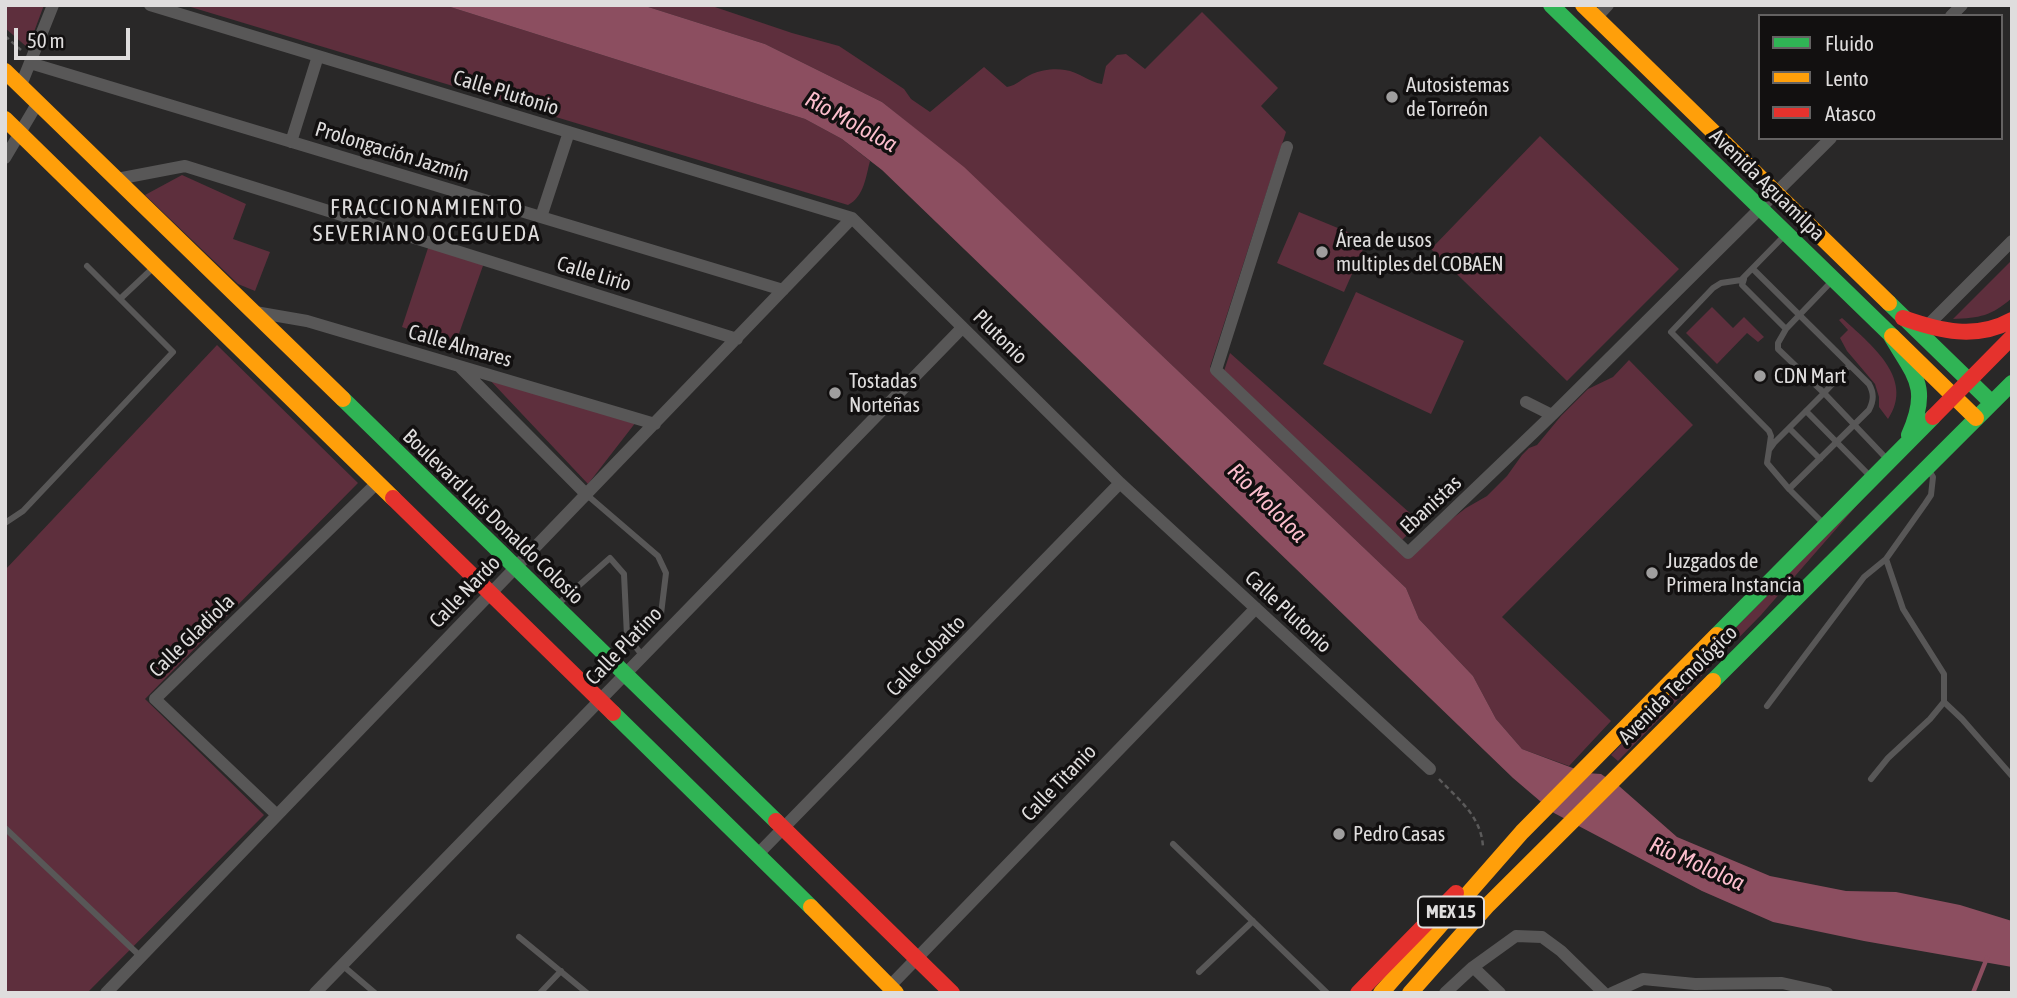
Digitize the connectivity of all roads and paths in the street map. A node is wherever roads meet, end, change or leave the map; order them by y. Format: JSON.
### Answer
{"nodes":[{"id":1,"x":52,"y":5,"type":"edge"},
{"id":2,"x":150,"y":5,"type":"edge"},
{"id":3,"x":1551,"y":5,"type":"edge"},
{"id":4,"x":1557,"y":5,"type":"edge"},
{"id":5,"x":1583,"y":5,"type":"edge"},
{"id":6,"x":1608,"y":5,"type":"edge"},
{"id":7,"x":1596,"y":18,"type":"junction"},
{"id":8,"x":318,"y":56,"type":"junction"},
{"id":9,"x":1604,"y":57,"type":"junction"},
{"id":10,"x":30,"y":63,"type":"junction"},
{"id":11,"x":5,"y":71,"type":"edge"},
{"id":12,"x":21,"y":85,"type":"junction"},
{"id":13,"x":37,"y":104,"type":"junction"},
{"id":14,"x":5,"y":119,"type":"edge"},
{"id":15,"x":20,"y":132,"type":"junction"},
{"id":16,"x":569,"y":132,"type":"junction"},
{"id":17,"x":1829,"y":140,"type":"edge"},
{"id":18,"x":291,"y":142,"type":"junction"},
{"id":19,"x":1287,"y":147,"type":"dead end"},
{"id":20,"x":5,"y":158,"type":"edge"},
{"id":21,"x":117,"y":179,"type":"junction"},
{"id":22,"x":1776,"y":194,"type":"junction"},
{"id":23,"x":1761,"y":209,"type":"junction"},
{"id":24,"x":541,"y":217,"type":"junction"},
{"id":25,"x":852,"y":218,"type":"junction"},
{"id":26,"x":1786,"y":233,"type":"junction"},
{"id":27,"x":2012,"y":241,"type":"edge"},
{"id":28,"x":156,"y":265,"type":"junction"},
{"id":29,"x":87,"y":266,"type":"dead end"},
{"id":30,"x":1753,"y":269,"type":"junction"},
{"id":31,"x":1744,"y":277,"type":"junction"},
{"id":32,"x":1833,"y":279,"type":"junction"},
{"id":33,"x":783,"y":290,"type":"junction"},
{"id":34,"x":120,"y":299,"type":"junction"},
{"id":35,"x":252,"y":311,"type":"junction"},
{"id":36,"x":1800,"y":314,"type":"junction"},
{"id":37,"x":2012,"y":320,"type":"edge"},
{"id":38,"x":962,"y":327,"type":"junction"},
{"id":39,"x":1786,"y":329,"type":"junction"},
{"id":40,"x":1923,"y":331,"type":"junction"},
{"id":41,"x":1890,"y":334,"type":"junction"},
{"id":42,"x":2012,"y":337,"type":"edge"},
{"id":43,"x":737,"y":338,"type":"junction"},
{"id":44,"x":458,"y":364,"type":"junction"},
{"id":45,"x":1850,"y":365,"type":"junction"},
{"id":46,"x":1967,"y":380,"type":"junction"},
{"id":47,"x":2012,"y":383,"type":"edge"},
{"id":48,"x":1824,"y":393,"type":"junction"},
{"id":49,"x":1953,"y":396,"type":"junction"},
{"id":50,"x":1525,"y":402,"type":"dead end"},
{"id":51,"x":1992,"y":403,"type":"junction"},
{"id":52,"x":1806,"y":411,"type":"junction"},
{"id":53,"x":1552,"y":415,"type":"junction"},
{"id":54,"x":1976,"y":418,"type":"junction"},
{"id":55,"x":656,"y":424,"type":"junction"},
{"id":56,"x":1854,"y":425,"type":"junction"},
{"id":57,"x":1789,"y":428,"type":"junction"},
{"id":58,"x":1836,"y":442,"type":"junction"},
{"id":59,"x":1904,"y":445,"type":"junction"},
{"id":60,"x":1769,"y":450,"type":"junction"},
{"id":61,"x":1820,"y":459,"type":"junction"},
{"id":62,"x":1889,"y":461,"type":"junction"},
{"id":63,"x":1927,"y":467,"type":"junction"},
{"id":64,"x":1872,"y":478,"type":"junction"},
{"id":65,"x":377,"y":483,"type":"junction"},
{"id":66,"x":1120,"y":483,"type":"junction"},
{"id":67,"x":1789,"y":489,"type":"junction"},
{"id":68,"x":587,"y":495,"type":"junction"},
{"id":69,"x":5,"y":523,"type":"edge"},
{"id":70,"x":1825,"y":525,"type":"junction"},
{"id":71,"x":1885,"y":559,"type":"junction"},
{"id":72,"x":515,"y":568,"type":"junction"},
{"id":73,"x":490,"y":593,"type":"junction"},
{"id":74,"x":555,"y":606,"type":"junction"},
{"id":75,"x":1256,"y":608,"type":"junction"},
{"id":76,"x":634,"y":644,"type":"junction"},
{"id":77,"x":642,"y":655,"type":"junction"},
{"id":78,"x":625,"y":673,"type":"junction"},
{"id":79,"x":600,"y":699,"type":"junction"},
{"id":80,"x":1944,"y":702,"type":"junction"},
{"id":81,"x":1767,"y":706,"type":"dead end"},
{"id":82,"x":1430,"y":769,"type":"dead end"},
{"id":83,"x":2012,"y":776,"type":"edge"},
{"id":84,"x":1871,"y":779,"type":"dead end"},
{"id":85,"x":277,"y":815,"type":"junction"},
{"id":86,"x":5,"y":828,"type":"edge"},
{"id":87,"x":785,"y":828,"type":"junction"},
{"id":88,"x":1173,"y":844,"type":"dead end"},
{"id":89,"x":758,"y":854,"type":"junction"},
{"id":90,"x":1491,"y":868,"type":"junction"},
{"id":91,"x":1253,"y":921,"type":"junction"},
{"id":92,"x":519,"y":937,"type":"dead end"},
{"id":93,"x":141,"y":957,"type":"junction"},
{"id":94,"x":916,"y":958,"type":"junction"},
{"id":95,"x":342,"y":965,"type":"junction"},
{"id":96,"x":1473,"y":967,"type":"junction"},
{"id":97,"x":561,"y":971,"type":"junction"},
{"id":98,"x":1199,"y":972,"type":"dead end"},
{"id":99,"x":1708,"y":988,"type":"edge"},
{"id":100,"x":893,"y":990,"type":"edge"},
{"id":101,"x":106,"y":993,"type":"edge"},
{"id":102,"x":315,"y":993,"type":"edge"},
{"id":103,"x":375,"y":993,"type":"edge"},
{"id":104,"x":540,"y":993,"type":"edge"},
{"id":105,"x":587,"y":993,"type":"edge"},
{"id":106,"x":952,"y":993,"type":"edge"},
{"id":107,"x":1327,"y":993,"type":"edge"},
{"id":108,"x":1357,"y":993,"type":"edge"},
{"id":109,"x":1381,"y":993,"type":"edge"},
{"id":110,"x":1410,"y":993,"type":"edge"},
{"id":111,"x":1445,"y":993,"type":"edge"},
{"id":112,"x":1500,"y":993,"type":"edge"},
{"id":113,"x":1604,"y":993,"type":"edge"},
{"id":114,"x":1612,"y":993,"type":"edge"},
{"id":115,"x":1827,"y":993,"type":"edge"}],
"edges":[{"from":1,"to":10,"type":"street"},
{"from":2,"to":8,"type":"street","name":"Calle Plutonio"},
{"from":3,"to":9,"type":"main road","name":"Avenida Aguamilpa"},
{"from":4,"to":7,"type":"main road"},
{"from":5,"to":7,"type":"main road","name":"Avenida Aguamilpa"},
{"from":6,"to":7,"type":"street"},
{"from":7,"to":9,"type":"main road"},
{"from":7,"to":22,"type":"main road","name":"Avenida Aguamilpa"},
{"from":8,"to":16,"type":"street","name":"Calle Plutonio"},
{"from":8,"to":18,"type":"street"},
{"from":9,"to":23,"type":"main road","name":"Avenida Aguamilpa"},
{"from":10,"to":12,"type":"street"},
{"from":10,"to":18,"type":"street","name":"Prolongación Jazmín"},
{"from":11,"to":12,"type":"main road","name":"Boulevard Luis Donaldo Colosio"},
{"from":12,"to":13,"type":"main road","name":"Boulevard Luis Donaldo Colosio"},
{"from":13,"to":15,"type":"street"},
{"from":13,"to":21,"type":"main road","name":"Boulevard Luis Donaldo Colosio"},
{"from":14,"to":15,"type":"main road"},
{"from":15,"to":20,"type":"street"},
{"from":15,"to":28,"type":"main road"},
{"from":16,"to":24,"type":"street"},
{"from":16,"to":25,"type":"street","name":"Calle Plutonio"},
{"from":17,"to":22,"type":"street","name":"Ebanistas"},
{"from":18,"to":24,"type":"street","name":"Prolongación Jazmín"},
{"from":19,"to":53,"type":"street","name":"Ebanistas"},
{"from":21,"to":35,"type":"main road","name":"Boulevard Luis Donaldo Colosio"},
{"from":21,"to":43,"type":"street","name":"Calle Lirio"},
{"from":22,"to":23,"type":"street","name":"Ebanistas"},
{"from":22,"to":40,"type":"main road","name":"Avenida Aguamilpa"},
{"from":23,"to":26,"type":"main road","name":"Avenida Aguamilpa"},
{"from":23,"to":53,"type":"street","name":"Ebanistas"},
{"from":24,"to":33,"type":"street","name":"Prolongación Jazmín"},
{"from":25,"to":33,"type":"street","name":"Calle Nardo"},
{"from":25,"to":38,"type":"street","name":"Plutonio"},
{"from":26,"to":30,"type":"lane"},
{"from":26,"to":32,"type":"main road","name":"Avenida Aguamilpa"},
{"from":27,"to":40,"type":"street"},
{"from":28,"to":34,"type":"lane"},
{"from":28,"to":65,"type":"main road"},
{"from":29,"to":34,"type":"lane"},
{"from":30,"to":31,"type":"lane"},
{"from":30,"to":36,"type":"lane"},
{"from":31,"to":39,"type":"lane"},
{"from":31,"to":60,"type":"lane"},
{"from":32,"to":36,"type":"lane"},
{"from":32,"to":41,"type":"main road","name":"Avenida Aguamilpa"},
{"from":33,"to":43,"type":"street","name":"Calle Nardo"},
{"from":34,"to":69,"type":"lane"},
{"from":35,"to":44,"type":"street","name":"Calle Almares"},
{"from":35,"to":72,"type":"main road","name":"Boulevard Luis Donaldo Colosio"},
{"from":36,"to":39,"type":"lane"},
{"from":36,"to":45,"type":"lane"},
{"from":37,"to":40,"type":"main road"},
{"from":38,"to":66,"type":"street","name":"Plutonio"},
{"from":38,"to":77,"type":"street","name":"Calle Platino"},
{"from":39,"to":48,"type":"lane"},
{"from":40,"to":46,"type":"main road"},
{"from":41,"to":49,"type":"main road","name":"Avenida Aguamilpa"},
{"from":41,"to":59,"type":"main road"},
{"from":42,"to":46,"type":"main road","name":"Avenida Tecnológico","number":"MEX 15"},
{"from":43,"to":55,"type":"street","name":"Calle Nardo"},
{"from":44,"to":55,"type":"street","name":"Calle Almares"},
{"from":44,"to":68,"type":"street"},
{"from":45,"to":48,"type":"lane"},
{"from":45,"to":56,"type":"lane"},
{"from":46,"to":49,"type":"main road","name":"Avenida Tecnológico","number":"MEX 15"},
{"from":46,"to":51,"type":"main road"},
{"from":47,"to":51,"type":"main road","name":"Avenida Tecnológico","number":"MEX 15"},
{"from":48,"to":52,"type":"lane"},
{"from":48,"to":56,"type":"lane"},
{"from":49,"to":54,"type":"main road","name":"Avenida Aguamilpa"},
{"from":49,"to":59,"type":"main road","name":"Avenida Tecnológico","number":"MEX 15"},
{"from":50,"to":53,"type":"street"},
{"from":51,"to":54,"type":"main road","name":"Avenida Tecnológico","number":"MEX 15"},
{"from":52,"to":57,"type":"lane"},
{"from":52,"to":58,"type":"lane"},
{"from":54,"to":63,"type":"main road","name":"Avenida Tecnológico","number":"MEX 15"},
{"from":55,"to":68,"type":"street","name":"Calle Nardo"},
{"from":56,"to":58,"type":"lane"},
{"from":56,"to":62,"type":"lane"},
{"from":57,"to":60,"type":"lane"},
{"from":57,"to":61,"type":"lane"},
{"from":58,"to":61,"type":"lane"},
{"from":58,"to":64,"type":"lane"},
{"from":59,"to":62,"type":"main road","name":"Avenida Tecnológico","number":"MEX 15"},
{"from":60,"to":67,"type":"lane"},
{"from":61,"to":67,"type":"lane"},
{"from":62,"to":64,"type":"main road","name":"Avenida Tecnológico","number":"MEX 15"},
{"from":63,"to":71,"type":"lane"},
{"from":63,"to":110,"type":"main road","name":"Avenida Tecnológico","number":"MEX 15"},
{"from":64,"to":70,"type":"main road","name":"Avenida Tecnológico","number":"MEX 15"},
{"from":65,"to":73,"type":"main road"},
{"from":65,"to":85,"type":"street","name":"Calle Gladiola"},
{"from":66,"to":75,"type":"street","name":"Calle Plutonio"},
{"from":66,"to":87,"type":"street","name":"Calle Cobalto"},
{"from":67,"to":70,"type":"lane"},
{"from":68,"to":72,"type":"street","name":"Calle Nardo"},
{"from":68,"to":76,"type":"lane"},
{"from":70,"to":90,"type":"main road","name":"Avenida Tecnológico","number":"MEX 15"},
{"from":71,"to":80,"type":"lane"},
{"from":71,"to":81,"type":"lane"},
{"from":72,"to":73,"type":"street","name":"Calle Nardo"},
{"from":72,"to":74,"type":"main road","name":"Boulevard Luis Donaldo Colosio"},
{"from":73,"to":79,"type":"main road"},
{"from":73,"to":85,"type":"street","name":"Calle Nardo"},
{"from":74,"to":76,"type":"lane"},
{"from":74,"to":78,"type":"main road","name":"Boulevard Luis Donaldo Colosio"},
{"from":75,"to":82,"type":"street","name":"Calle Plutonio"},
{"from":75,"to":94,"type":"street","name":"Calle Titanio"},
{"from":76,"to":77,"type":"lane"},
{"from":77,"to":78,"type":"street","name":"Calle Platino"},
{"from":78,"to":79,"type":"street","name":"Calle Platino"},
{"from":78,"to":87,"type":"main road","name":"Boulevard Luis Donaldo Colosio"},
{"from":79,"to":89,"type":"main road"},
{"from":79,"to":95,"type":"street","name":"Calle Platino"},
{"from":80,"to":83,"type":"lane"},
{"from":80,"to":84,"type":"lane"},
{"from":85,"to":93,"type":"street","name":"Calle Nardo"},
{"from":86,"to":93,"type":"lane"},
{"from":87,"to":89,"type":"street","name":"Calle Cobalto"},
{"from":87,"to":94,"type":"main road","name":"Boulevard Luis Donaldo Colosio"},
{"from":88,"to":91,"type":"lane"},
{"from":89,"to":100,"type":"main road"},
{"from":90,"to":108,"type":"main road","name":"Avenida Tecnológico"},
{"from":90,"to":109,"type":"main road","name":"Avenida Tecnológico","number":"MEX 15"},
{"from":91,"to":98,"type":"lane"},
{"from":91,"to":107,"type":"lane"},
{"from":92,"to":97,"type":"lane"},
{"from":93,"to":101,"type":"street","name":"Calle Nardo"},
{"from":94,"to":100,"type":"street","name":"Calle Titanio"},
{"from":94,"to":106,"type":"main road","name":"Boulevard Luis Donaldo Colosio"},
{"from":95,"to":102,"type":"street","name":"Calle Platino"},
{"from":95,"to":103,"type":"lane"},
{"from":96,"to":111,"type":"street"},
{"from":96,"to":112,"type":"street"},
{"from":96,"to":113,"type":"street"},
{"from":97,"to":104,"type":"lane"},
{"from":97,"to":105,"type":"lane"},
{"from":99,"to":114,"type":"street"},
{"from":99,"to":115,"type":"street"}]}
